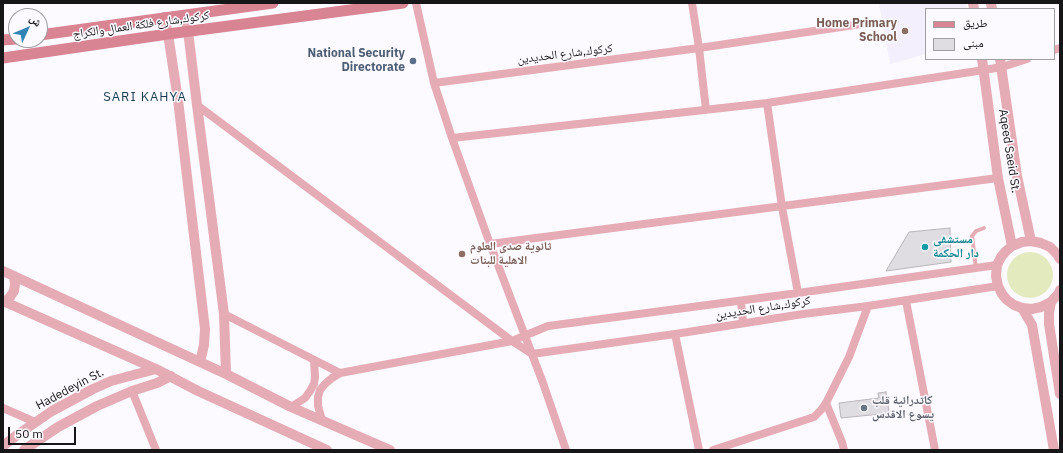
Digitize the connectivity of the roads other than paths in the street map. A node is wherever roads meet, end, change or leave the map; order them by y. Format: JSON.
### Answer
{"nodes":[{"id":1,"x":273,"y":3,"type":"edge"},
{"id":2,"x":403,"y":3,"type":"edge"},
{"id":3,"x":416,"y":3,"type":"edge"},
{"id":4,"x":692,"y":3,"type":"edge"},
{"id":5,"x":185,"y":15,"type":"junction"},
{"id":6,"x":164,"y":17,"type":"junction"},
{"id":7,"x":868,"y":23,"type":"dead end"},
{"id":8,"x":188,"y":31,"type":"junction"},
{"id":9,"x":48,"y":34,"type":"edge"},
{"id":10,"x":168,"y":34,"type":"junction"},
{"id":11,"x":699,"y":48,"type":"junction"},
{"id":12,"x":3,"y":58,"type":"edge"},
{"id":13,"x":982,"y":60,"type":"edge"},
{"id":14,"x":1020,"y":60,"type":"edge"},
{"id":15,"x":1001,"y":63,"type":"edge"},
{"id":16,"x":984,"y":70,"type":"junction"},
{"id":17,"x":434,"y":83,"type":"junction"},
{"id":18,"x":767,"y":103,"type":"junction"},
{"id":19,"x":197,"y":105,"type":"junction"},
{"id":20,"x":706,"y":110,"type":"junction"},
{"id":21,"x":452,"y":138,"type":"junction"},
{"id":22,"x":998,"y":178,"type":"junction"},
{"id":23,"x":782,"y":207,"type":"junction"},
{"id":24,"x":984,"y":228,"type":"dead end"},
{"id":25,"x":1031,"y":241,"type":"junction"},
{"id":26,"x":490,"y":244,"type":"junction"},
{"id":27,"x":1012,"y":246,"type":"junction"},
{"id":28,"x":1060,"y":259,"type":"edge"},
{"id":29,"x":998,"y":265,"type":"junction"},
{"id":30,"x":976,"y":268,"type":"junction"},
{"id":31,"x":3,"y":271,"type":"edge"},
{"id":32,"x":14,"y":276,"type":"junction"},
{"id":33,"x":998,"y":286,"type":"junction"},
{"id":34,"x":1060,"y":290,"type":"edge"},
{"id":35,"x":798,"y":293,"type":"junction"},
{"id":36,"x":741,"y":301,"type":"junction"},
{"id":37,"x":906,"y":301,"type":"junction"},
{"id":38,"x":4,"y":302,"type":"edge"},
{"id":39,"x":1051,"y":302,"type":"junction"},
{"id":40,"x":868,"y":306,"type":"junction"},
{"id":41,"x":1022,"y":308,"type":"junction"},
{"id":42,"x":224,"y":314,"type":"junction"},
{"id":43,"x":743,"y":323,"type":"junction"},
{"id":44,"x":675,"y":334,"type":"junction"},
{"id":45,"x":525,"y":335,"type":"junction"},
{"id":46,"x":512,"y":341,"type":"junction"},
{"id":47,"x":532,"y":354,"type":"junction"},
{"id":48,"x":314,"y":360,"type":"junction"},
{"id":49,"x":200,"y":362,"type":"junction"},
{"id":50,"x":156,"y":369,"type":"junction"},
{"id":51,"x":340,"y":373,"type":"junction"},
{"id":52,"x":226,"y":374,"type":"junction"},
{"id":53,"x":171,"y":376,"type":"junction"},
{"id":54,"x":132,"y":391,"type":"junction"},
{"id":55,"x":1060,"y":394,"type":"edge"},
{"id":56,"x":826,"y":403,"type":"junction"},
{"id":57,"x":291,"y":407,"type":"junction"},
{"id":58,"x":3,"y":408,"type":"edge"},
{"id":59,"x":322,"y":420,"type":"junction"},
{"id":60,"x":35,"y":422,"type":"junction"},
{"id":61,"x":3,"y":446,"type":"edge"},
{"id":62,"x":24,"y":450,"type":"edge"},
{"id":63,"x":156,"y":450,"type":"edge"},
{"id":64,"x":327,"y":450,"type":"edge"},
{"id":65,"x":390,"y":450,"type":"edge"},
{"id":66,"x":566,"y":450,"type":"edge"},
{"id":67,"x":699,"y":450,"type":"edge"},
{"id":68,"x":713,"y":450,"type":"edge"},
{"id":69,"x":844,"y":450,"type":"edge"},
{"id":70,"x":935,"y":450,"type":"edge"},
{"id":71,"x":1054,"y":450,"type":"edge"}],
"edges":[{"from":1,"to":5,"type":"main road","name":"كركوك,شارع فلكة العمال والكراج"},
{"from":2,"to":8,"type":"main road","name":"كركوك,شارع فلكة العمال والكراج"},
{"from":3,"to":17,"type":"street"},
{"from":4,"to":11,"type":"street"},
{"from":5,"to":6,"type":"main road","name":"كركوك,شارع فلكة العمال والكراج"},
{"from":5,"to":8,"type":"street"},
{"from":6,"to":9,"type":"main road","name":"كركوك,شارع فلكة العمال والكراج"},
{"from":6,"to":10,"type":"street"},
{"from":7,"to":11,"type":"street","name":"كركوك,شارع الحديدين"},
{"from":8,"to":10,"type":"main road","name":"كركوك,شارع فلكة العمال والكراج"},
{"from":8,"to":19,"type":"street"},
{"from":10,"to":12,"type":"main road","name":"كركوك,شارع فلكة العمال والكراج"},
{"from":10,"to":49,"type":"street"},
{"from":11,"to":17,"type":"street","name":"كركوك,شارع الحديدين"},
{"from":11,"to":20,"type":"street"},
{"from":13,"to":16,"type":"street","name":"Aqeed Saeid St."},
{"from":14,"to":15,"type":"street"},
{"from":15,"to":16,"type":"street"},
{"from":15,"to":25,"type":"street","name":"Aqeed Saeid St."},
{"from":16,"to":18,"type":"street"},
{"from":16,"to":22,"type":"street","name":"Aqeed Saeid St."},
{"from":17,"to":21,"type":"street"},
{"from":18,"to":20,"type":"street"},
{"from":18,"to":23,"type":"street","name":"كركوك,شارع الحديدين"},
{"from":19,"to":42,"type":"street"},
{"from":19,"to":46,"type":"street"},
{"from":20,"to":21,"type":"street"},
{"from":21,"to":26,"type":"street"},
{"from":22,"to":23,"type":"street"},
{"from":22,"to":27,"type":"street","name":"Aqeed Saeid St."},
{"from":23,"to":26,"type":"street"},
{"from":23,"to":35,"type":"street","name":"كركوك,شارع الحديدين"},
{"from":24,"to":30,"type":"lane"},
{"from":25,"to":27,"type":"street"},
{"from":25,"to":28,"type":"street"},
{"from":26,"to":45,"type":"street"},
{"from":27,"to":29,"type":"street"},
{"from":29,"to":30,"type":"street","name":"كركوك,شارع الحديدين"},
{"from":29,"to":33,"type":"street"},
{"from":30,"to":35,"type":"street","name":"كركوك,شارع الحديدين"},
{"from":31,"to":32,"type":"street"},
{"from":32,"to":38,"type":"street"},
{"from":32,"to":49,"type":"street"},
{"from":33,"to":37,"type":"street","name":"كركوك,شارع الحديدين"},
{"from":33,"to":41,"type":"street"},
{"from":34,"to":39,"type":"street"},
{"from":35,"to":36,"type":"street","name":"كركوك,شارع الحديدين"},
{"from":36,"to":43,"type":"street"},
{"from":36,"to":45,"type":"street","name":"كركوك,شارع الحديدين"},
{"from":37,"to":40,"type":"street","name":"كركوك,شارع الحديدين"},
{"from":37,"to":70,"type":"street"},
{"from":38,"to":50,"type":"street"},
{"from":39,"to":41,"type":"street"},
{"from":39,"to":55,"type":"street"},
{"from":40,"to":43,"type":"street","name":"كركوك,شارع الحديدين"},
{"from":40,"to":56,"type":"street"},
{"from":41,"to":71,"type":"street"},
{"from":42,"to":48,"type":"street"},
{"from":42,"to":52,"type":"street"},
{"from":43,"to":44,"type":"street","name":"كركوك,شارع الحديدين"},
{"from":44,"to":47,"type":"street","name":"كركوك,شارع الحديدين"},
{"from":44,"to":67,"type":"street"},
{"from":45,"to":46,"type":"street","name":"كركوك,شارع الحديدين"},
{"from":45,"to":47,"type":"street"},
{"from":46,"to":47,"type":"street"},
{"from":46,"to":51,"type":"street","name":"كركوك,شارع الحديدين"},
{"from":47,"to":66,"type":"street"},
{"from":48,"to":51,"type":"street"},
{"from":48,"to":57,"type":"street"},
{"from":49,"to":52,"type":"street"},
{"from":50,"to":53,"type":"street"},
{"from":50,"to":60,"type":"street","name":"Hadedeyin St."},
{"from":51,"to":59,"type":"street"},
{"from":52,"to":57,"type":"street"},
{"from":53,"to":54,"type":"street"},
{"from":53,"to":64,"type":"street"},
{"from":54,"to":62,"type":"street"},
{"from":54,"to":63,"type":"street"},
{"from":56,"to":68,"type":"street"},
{"from":56,"to":69,"type":"street"},
{"from":57,"to":59,"type":"street"},
{"from":58,"to":60,"type":"street"},
{"from":59,"to":65,"type":"street"},
{"from":60,"to":61,"type":"street","name":"Hadedeyin St."}]}
